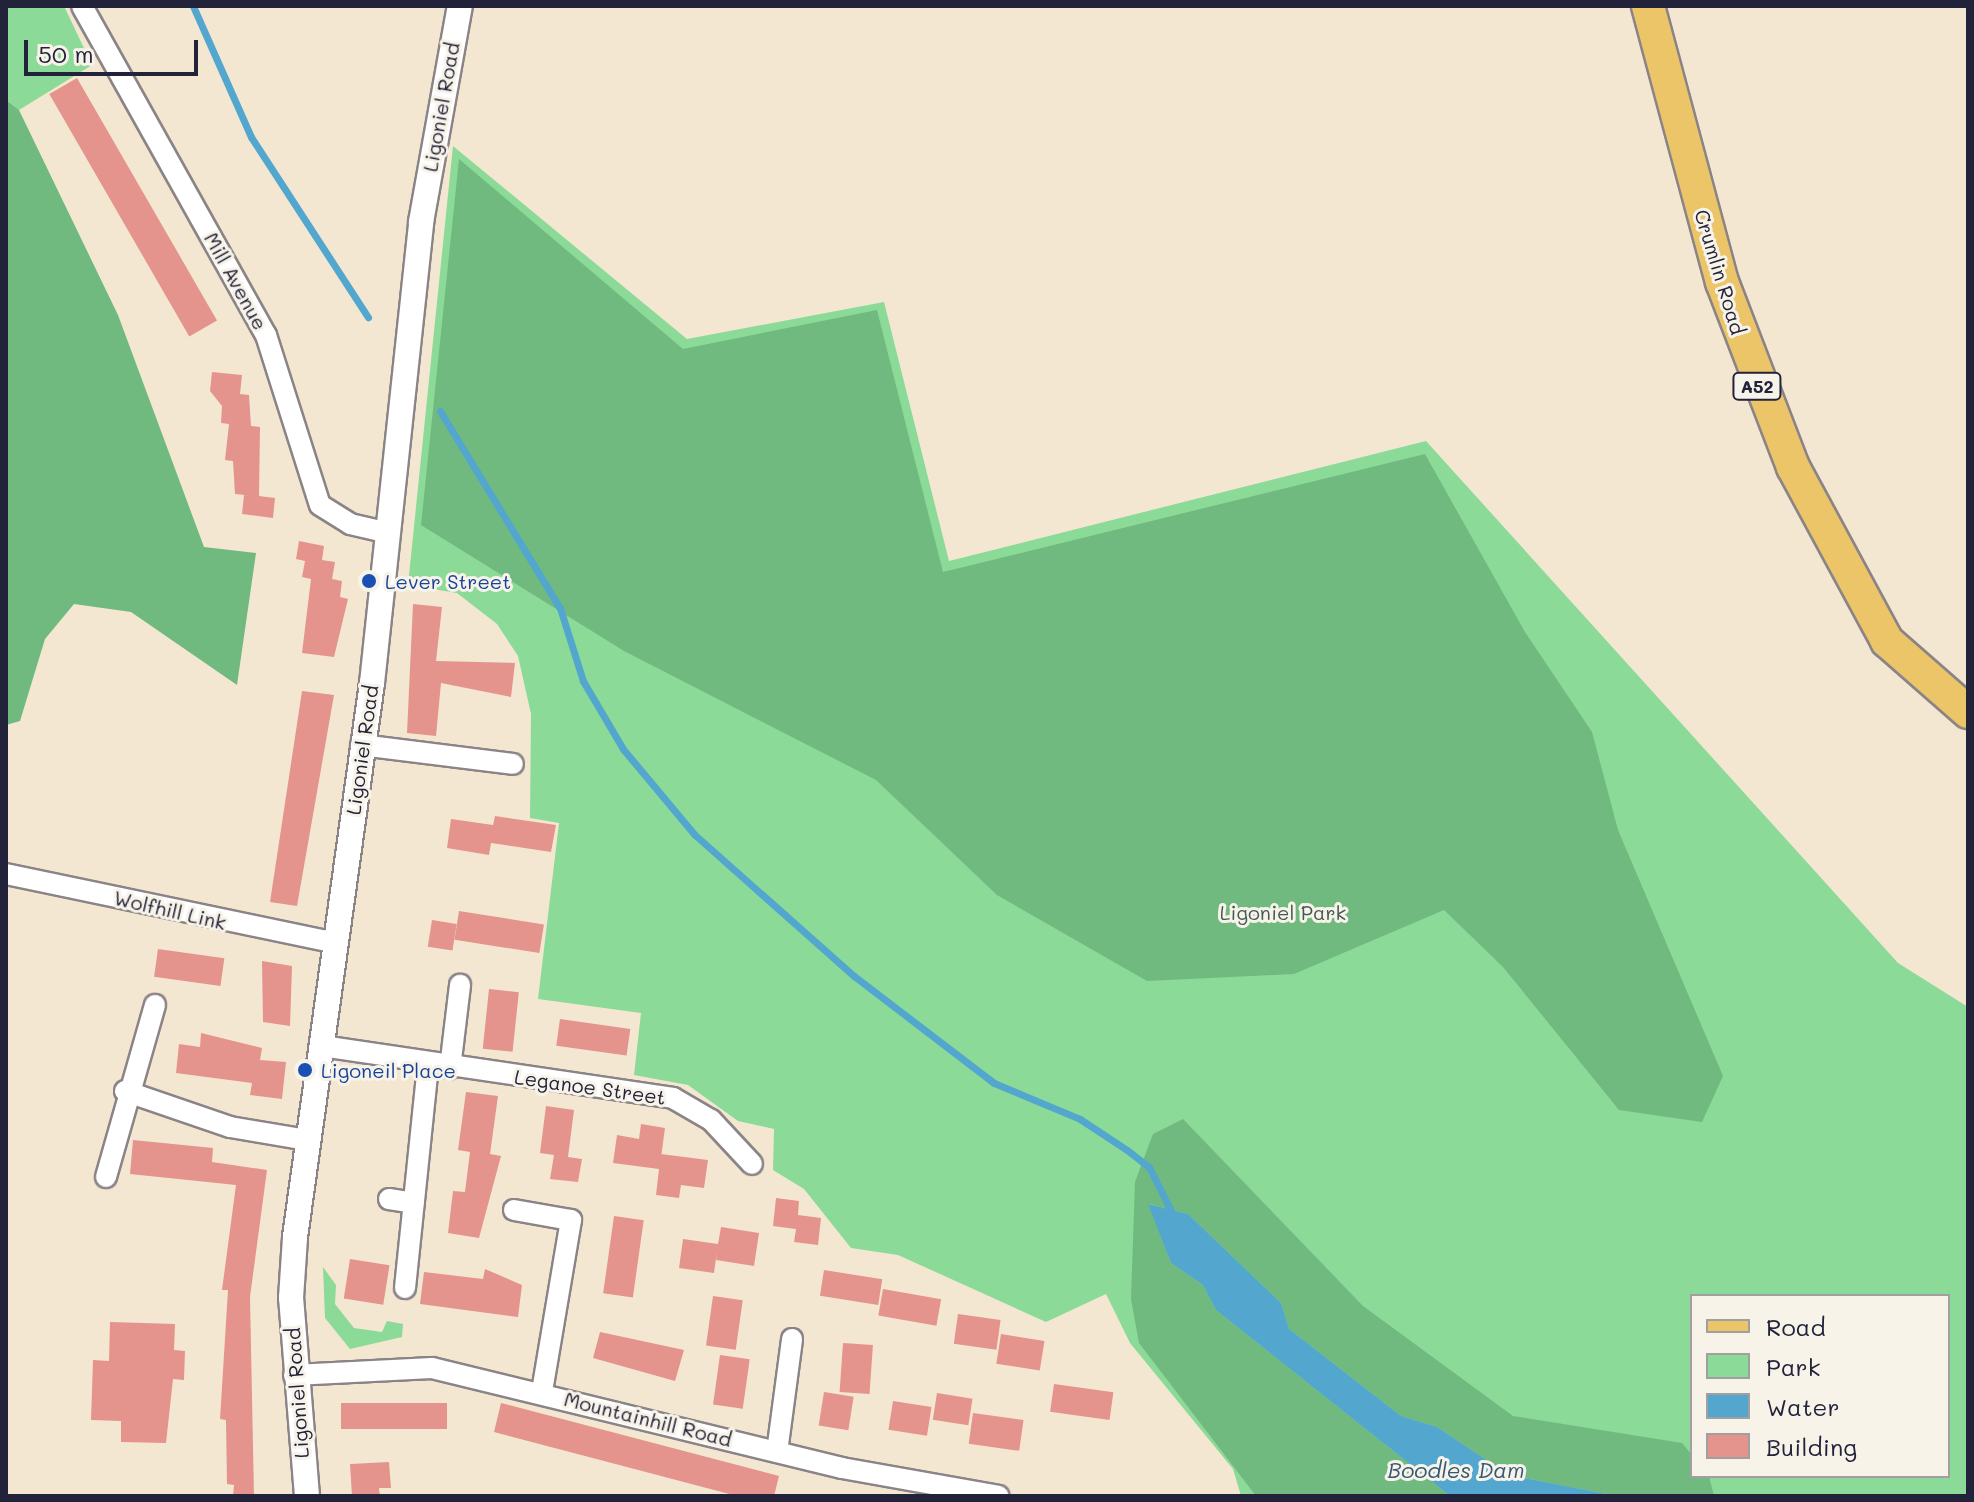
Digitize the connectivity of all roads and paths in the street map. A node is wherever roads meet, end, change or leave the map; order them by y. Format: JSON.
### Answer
{"nodes":[{"id":1,"x":82,"y":6,"type":"edge"},
{"id":2,"x":460,"y":6,"type":"edge"},
{"id":3,"x":1648,"y":6,"type":"edge"},
{"id":4,"x":389,"y":533,"type":"junction"},
{"id":5,"x":1968,"y":712,"type":"edge"},
{"id":6,"x":361,"y":745,"type":"junction"},
{"id":7,"x":513,"y":764,"type":"dead end"},
{"id":8,"x":6,"y":874,"type":"edge"},
{"id":9,"x":335,"y":943,"type":"junction"},
{"id":10,"x":460,"y":985,"type":"dead end"},
{"id":11,"x":155,"y":1005,"type":"dead end"},
{"id":12,"x":322,"y":1046,"type":"junction"},
{"id":13,"x":428,"y":1065,"type":"junction"},
{"id":14,"x":450,"y":1068,"type":"junction"},
{"id":15,"x":125,"y":1091,"type":"junction"},
{"id":16,"x":308,"y":1140,"type":"junction"},
{"id":17,"x":752,"y":1164,"type":"dead end"},
{"id":18,"x":106,"y":1177,"type":"dead end"},
{"id":19,"x":389,"y":1199,"type":"dead end"},
{"id":20,"x":414,"y":1203,"type":"junction"},
{"id":21,"x":514,"y":1210,"type":"dead end"},
{"id":22,"x":405,"y":1288,"type":"dead end"},
{"id":23,"x":792,"y":1339,"type":"dead end"},
{"id":24,"x":294,"y":1375,"type":"junction"},
{"id":25,"x":542,"y":1392,"type":"junction"},
{"id":26,"x":777,"y":1452,"type":"junction"},
{"id":27,"x":879,"y":1486,"type":"edge"},
{"id":28,"x":307,"y":1496,"type":"edge"},
{"id":29,"x":999,"y":1496,"type":"edge"}],
"edges":[{"from":1,"to":4,"type":"street","name":"Mill Avenue"},
{"from":2,"to":4,"type":"street","name":"Ligoniel Road"},
{"from":3,"to":5,"type":"main road","name":"Crumlin Road","number":"A52"},
{"from":4,"to":6,"type":"street","name":"Ligoniel Road"},
{"from":6,"to":7,"type":"street"},
{"from":6,"to":9,"type":"street","name":"Ligoniel Road"},
{"from":8,"to":9,"type":"street","name":"Wolfhill Link"},
{"from":9,"to":12,"type":"street","name":"Ligoniel Road"},
{"from":10,"to":14,"type":"street"},
{"from":11,"to":15,"type":"street"},
{"from":12,"to":13,"type":"street","name":"Leganoe Street"},
{"from":12,"to":16,"type":"street","name":"Ligoniel Road"},
{"from":13,"to":14,"type":"street","name":"Leganoe Street"},
{"from":13,"to":20,"type":"street"},
{"from":14,"to":17,"type":"street","name":"Leganoe Street"},
{"from":15,"to":16,"type":"street"},
{"from":15,"to":18,"type":"street"},
{"from":16,"to":24,"type":"street","name":"Ligoniel Road"},
{"from":19,"to":20,"type":"street"},
{"from":20,"to":22,"type":"street"},
{"from":21,"to":25,"type":"street"},
{"from":23,"to":26,"type":"street"},
{"from":24,"to":25,"type":"street","name":"Mountainhill Road"},
{"from":24,"to":28,"type":"street","name":"Ligoniel Road"},
{"from":25,"to":26,"type":"street","name":"Mountainhill Road"},
{"from":26,"to":27,"type":"street","name":"Mountainhill Road"},
{"from":27,"to":29,"type":"street","name":"Mountainhill Road"}]}
